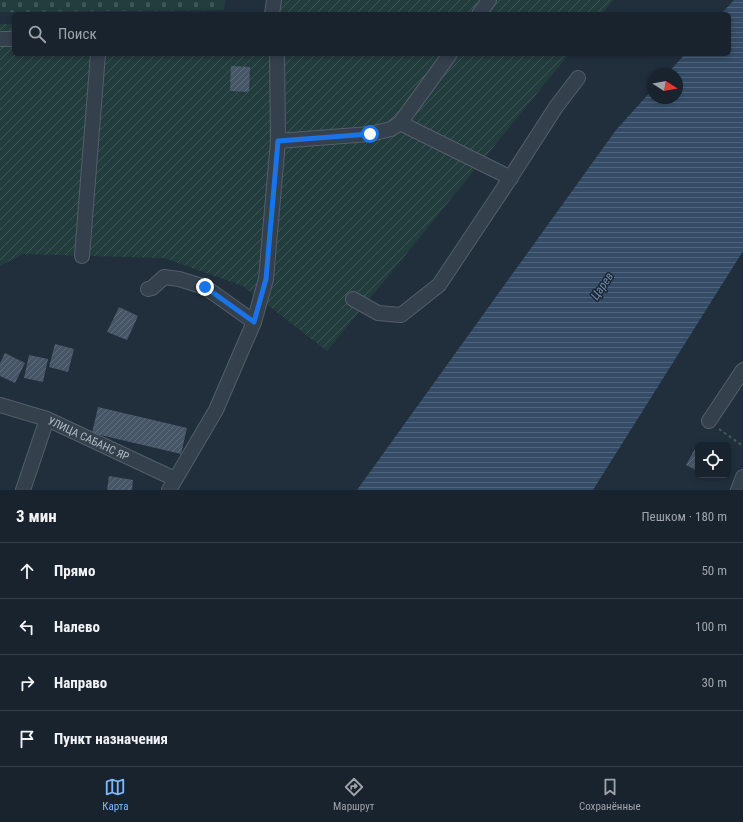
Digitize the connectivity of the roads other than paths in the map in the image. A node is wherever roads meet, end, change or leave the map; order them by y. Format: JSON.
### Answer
{"nodes":[{"id":1,"x":274,"y":0,"type":"edge"},
{"id":2,"x":489,"y":0,"type":"edge"},
{"id":3,"x":272,"y":12,"type":"edge"},
{"id":4,"x":480,"y":12,"type":"edge"},
{"id":5,"x":12,"y":38,"type":"edge"},
{"id":6,"x":0,"y":39,"type":"edge"},
{"id":7,"x":98,"y":56,"type":"edge"},
{"id":8,"x":277,"y":56,"type":"edge"},
{"id":9,"x":449,"y":56,"type":"edge"},
{"id":10,"x":578,"y":78,"type":"dead end"},
{"id":11,"x":400,"y":123,"type":"junction"},
{"id":12,"x":278,"y":141,"type":"junction"},
{"id":13,"x":511,"y":178,"type":"junction"},
{"id":14,"x":82,"y":256,"type":"dead end"},
{"id":15,"x":148,"y":289,"type":"dead end"},
{"id":16,"x":353,"y":299,"type":"dead end"},
{"id":17,"x":254,"y":322,"type":"junction"},
{"id":18,"x":743,"y":370,"type":"edge"},
{"id":19,"x":0,"y":405,"type":"edge"},
{"id":20,"x":47,"y":419,"type":"junction"},
{"id":21,"x":708,"y":422,"type":"road end"},
{"id":22,"x":743,"y":477,"type":"edge"},
{"id":23,"x":172,"y":484,"type":"edge"},
{"id":24,"x":23,"y":490,"type":"edge"},
{"id":25,"x":738,"y":490,"type":"edge"}],
"edges":[{"from":1,"to":3,"type":"street"},
{"from":2,"to":4,"type":"street"},
{"from":5,"to":6,"type":"street"},
{"from":7,"to":14,"type":"street"},
{"from":8,"to":12,"type":"street","name":"УЛИЦА САБАНС ЯР"},
{"from":9,"to":11,"type":"street"},
{"from":10,"to":13,"type":"street"},
{"from":11,"to":12,"type":"street"},
{"from":11,"to":13,"type":"street"},
{"from":12,"to":17,"type":"street","name":"УЛИЦА САБАНС ЯР"},
{"from":13,"to":16,"type":"street"},
{"from":15,"to":17,"type":"street"},
{"from":17,"to":23,"type":"street","name":"УЛИЦА САБАНС ЯР"},
{"from":18,"to":21,"type":"street"},
{"from":19,"to":20,"type":"street","name":"УЛИЦА САБАНС ЯР"},
{"from":20,"to":23,"type":"street","name":"УЛИЦА САБАНС ЯР"},
{"from":20,"to":24,"type":"street"},
{"from":22,"to":25,"type":"street"}]}
